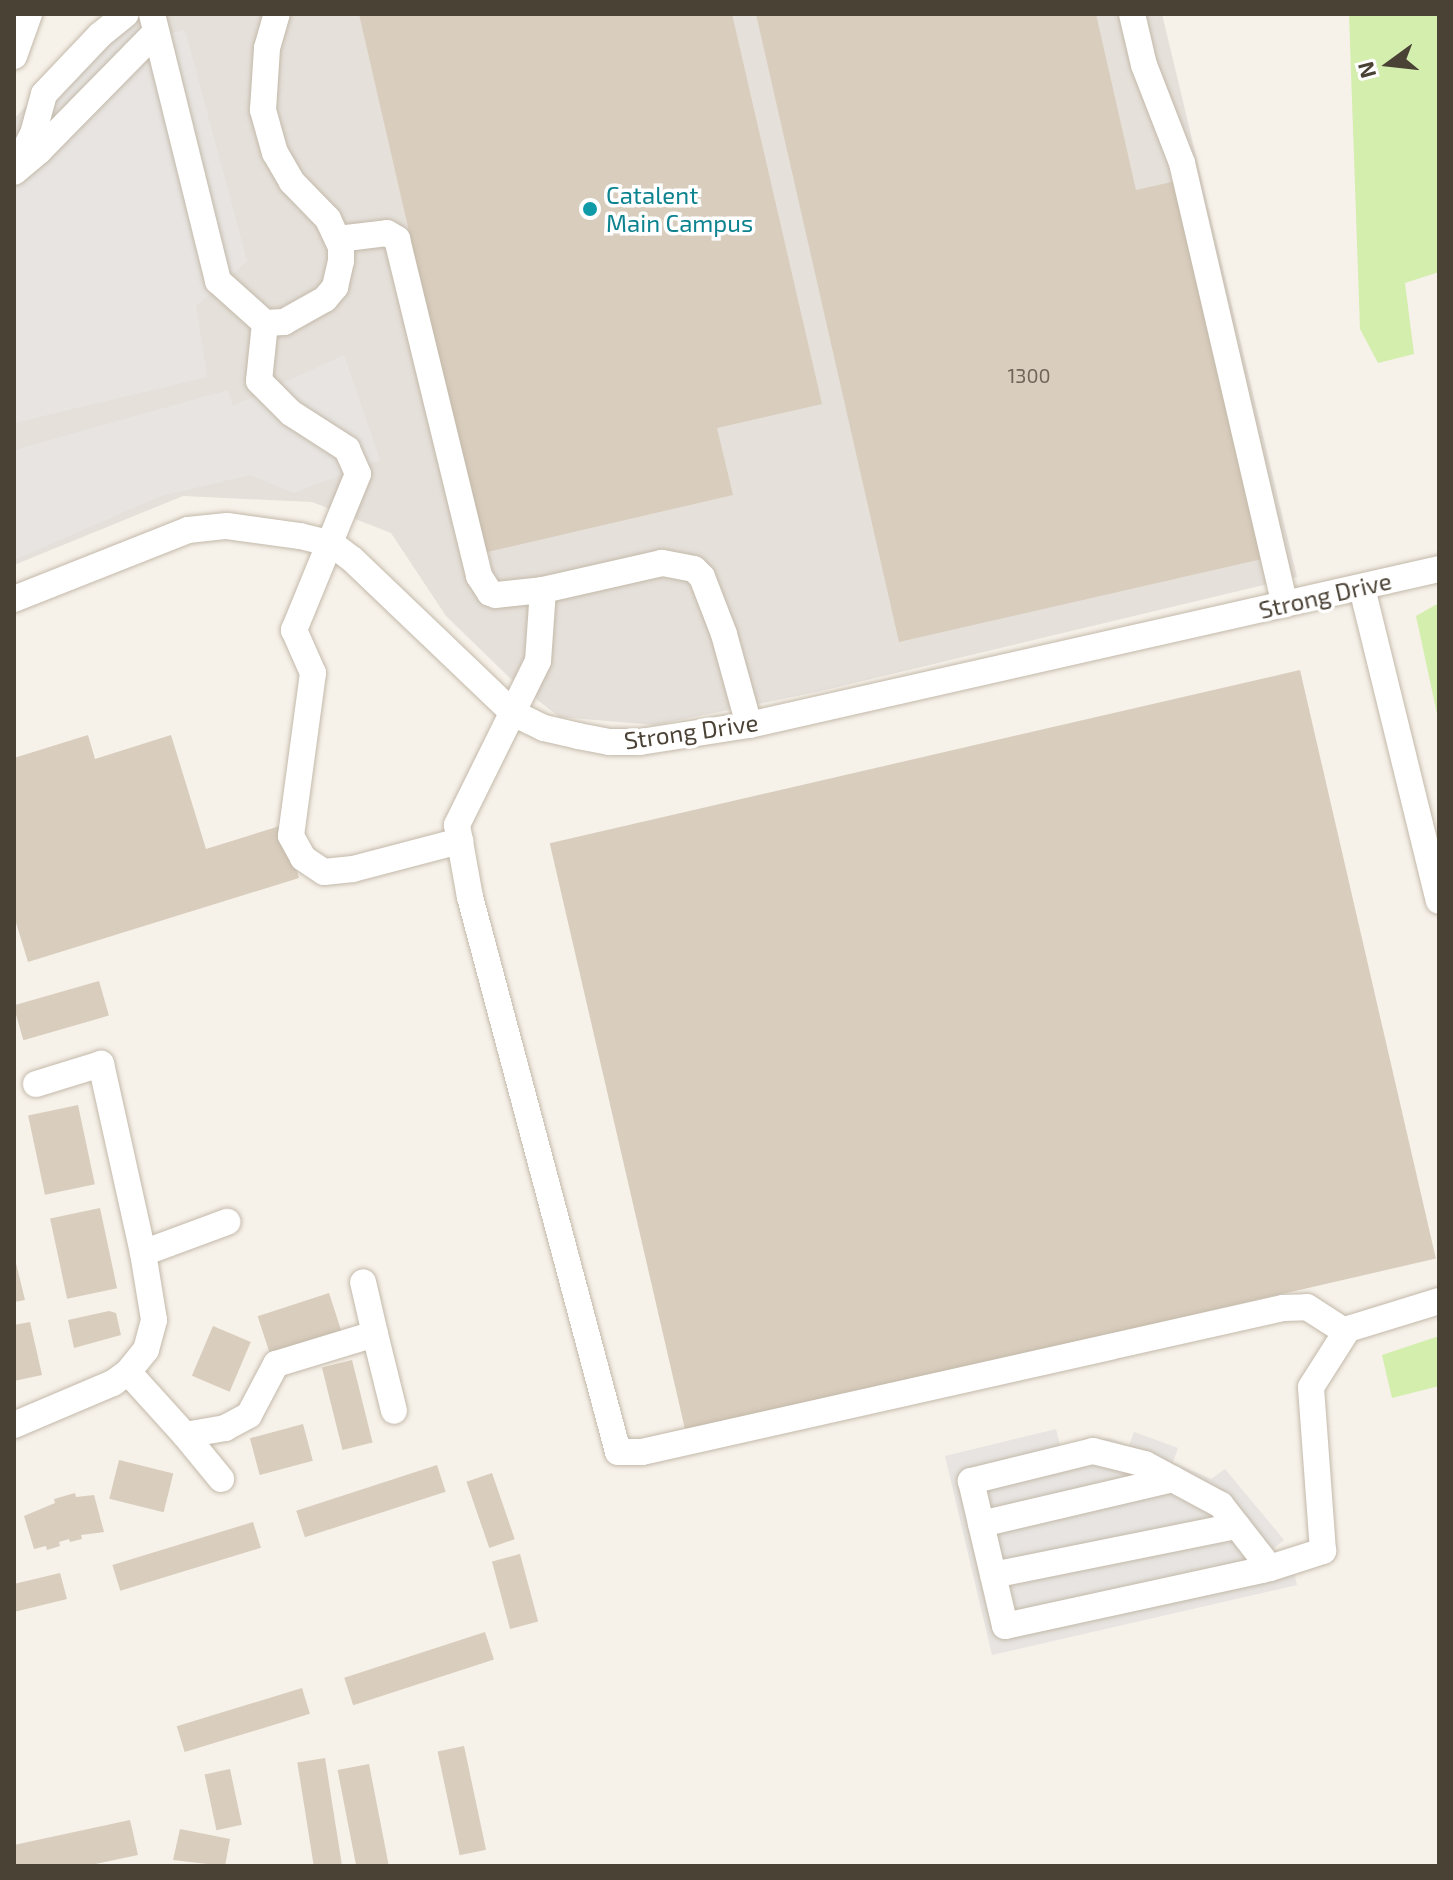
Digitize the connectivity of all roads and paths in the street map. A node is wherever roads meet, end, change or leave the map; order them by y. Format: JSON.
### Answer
{"nodes":[{"id":1,"x":29,"y":14,"type":"edge"},
{"id":2,"x":126,"y":14,"type":"edge"},
{"id":3,"x":277,"y":14,"type":"edge"},
{"id":4,"x":1132,"y":14,"type":"edge"},
{"id":5,"x":154,"y":24,"type":"edge"},
{"id":6,"x":86,"y":49,"type":"junction"},
{"id":7,"x":14,"y":56,"type":"edge"},
{"id":8,"x":114,"y":75,"type":"junction"},
{"id":9,"x":14,"y":170,"type":"edge"},
{"id":10,"x":338,"y":239,"type":"junction"},
{"id":11,"x":265,"y":323,"type":"junction"},
{"id":12,"x":332,"y":544,"type":"junction"},
{"id":13,"x":1439,"y":569,"type":"edge"},
{"id":14,"x":1362,"y":588,"type":"junction"},
{"id":15,"x":543,"y":590,"type":"junction"},
{"id":16,"x":14,"y":599,"type":"edge"},
{"id":17,"x":1285,"y":604,"type":"junction"},
{"id":18,"x":513,"y":713,"type":"junction"},
{"id":19,"x":749,"y":725,"type":"junction"},
{"id":20,"x":460,"y":841,"type":"junction"},
{"id":21,"x":1439,"y":901,"type":"edge"},
{"id":22,"x":36,"y":1084,"type":"dead end"},
{"id":23,"x":227,"y":1222,"type":"dead end"},
{"id":24,"x":143,"y":1253,"type":"junction"},
{"id":25,"x":363,"y":1282,"type":"dead end"},
{"id":26,"x":1439,"y":1301,"type":"edge"},
{"id":27,"x":1346,"y":1332,"type":"junction"},
{"id":28,"x":375,"y":1334,"type":"junction"},
{"id":29,"x":128,"y":1372,"type":"junction"},
{"id":30,"x":394,"y":1411,"type":"dead end"},
{"id":31,"x":14,"y":1425,"type":"edge"},
{"id":32,"x":185,"y":1435,"type":"junction"},
{"id":33,"x":221,"y":1479,"type":"dead end"},
{"id":34,"x":1173,"y":1479,"type":"junction"},
{"id":35,"x":981,"y":1524,"type":"junction"},
{"id":36,"x":1237,"y":1526,"type":"junction"},
{"id":37,"x":1270,"y":1568,"type":"junction"},
{"id":38,"x":993,"y":1575,"type":"junction"}],
"edges":[{"from":1,"to":7,"type":"street"},
{"from":2,"to":6,"type":"street"},
{"from":3,"to":10,"type":"street"},
{"from":4,"to":17,"type":"street"},
{"from":5,"to":8,"type":"street"},
{"from":5,"to":11,"type":"street"},
{"from":6,"to":8,"type":"street"},
{"from":6,"to":9,"type":"street"},
{"from":8,"to":9,"type":"street"},
{"from":10,"to":11,"type":"street"},
{"from":10,"to":15,"type":"street"},
{"from":11,"to":12,"type":"street"},
{"from":12,"to":16,"type":"street"},
{"from":12,"to":18,"type":"street","name":"Strong Drive"},
{"from":12,"to":20,"type":"street"},
{"from":13,"to":14,"type":"street","name":"Strong Drive"},
{"from":14,"to":17,"type":"street","name":"Strong Drive"},
{"from":14,"to":21,"type":"street"},
{"from":15,"to":18,"type":"street"},
{"from":15,"to":19,"type":"street"},
{"from":17,"to":19,"type":"street","name":"Strong Drive"},
{"from":18,"to":19,"type":"street","name":"Strong Drive"},
{"from":18,"to":20,"type":"street"},
{"from":20,"to":27,"type":"street"},
{"from":22,"to":24,"type":"street"},
{"from":23,"to":24,"type":"street"},
{"from":24,"to":29,"type":"street"},
{"from":25,"to":28,"type":"street"},
{"from":26,"to":27,"type":"street"},
{"from":27,"to":37,"type":"street"},
{"from":28,"to":30,"type":"street"},
{"from":28,"to":32,"type":"street"},
{"from":29,"to":31,"type":"street"},
{"from":29,"to":32,"type":"street"},
{"from":32,"to":33,"type":"street"},
{"from":34,"to":35,"type":"street"},
{"from":34,"to":35,"type":"street"},
{"from":34,"to":36,"type":"street"},
{"from":35,"to":38,"type":"street"},
{"from":36,"to":37,"type":"street"},
{"from":36,"to":38,"type":"street"},
{"from":37,"to":38,"type":"street"}]}
